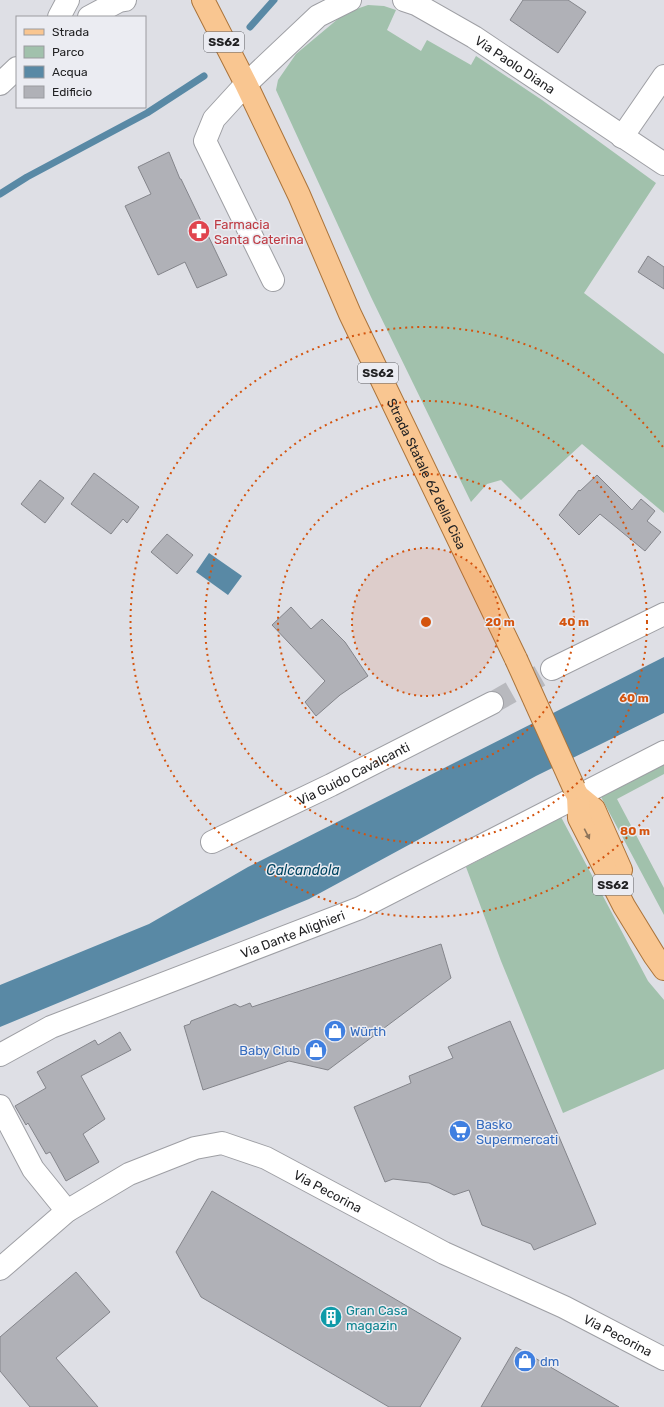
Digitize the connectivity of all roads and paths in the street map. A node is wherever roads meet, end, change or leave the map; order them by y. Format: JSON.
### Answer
{"nodes":[{"id":1,"x":68,"y":0,"type":"edge"},
{"id":2,"x":125,"y":0,"type":"edge"},
{"id":3,"x":203,"y":0,"type":"edge"},
{"id":4,"x":350,"y":0,"type":"edge"},
{"id":5,"x":404,"y":0,"type":"edge"},
{"id":6,"x":59,"y":16,"type":"edge"},
{"id":7,"x":91,"y":16,"type":"edge"},
{"id":8,"x":16,"y":69,"type":"edge"},
{"id":9,"x":664,"y":76,"type":"edge"},
{"id":10,"x":0,"y":84,"type":"edge"},
{"id":11,"x":246,"y":84,"type":"junction"},
{"id":12,"x":622,"y":137,"type":"junction"},
{"id":13,"x":664,"y":164,"type":"edge"},
{"id":14,"x":273,"y":280,"type":"dead end"},
{"id":15,"x":664,"y":614,"type":"edge"},
{"id":16,"x":552,"y":668,"type":"tunnel mouth"},
{"id":17,"x":492,"y":702,"type":"tunnel mouth"},
{"id":18,"x":664,"y":752,"type":"edge"},
{"id":19,"x":576,"y":792,"type":"junction"},
{"id":20,"x":212,"y":842,"type":"dead end"},
{"id":21,"x":664,"y":949,"type":"edge"},
{"id":22,"x":664,"y":969,"type":"edge"},
{"id":23,"x":0,"y":1055,"type":"edge"},
{"id":24,"x":0,"y":1106,"type":"edge"},
{"id":25,"x":67,"y":1211,"type":"junction"},
{"id":26,"x":0,"y":1269,"type":"edge"},
{"id":27,"x":664,"y":1359,"type":"edge"}],
"edges":[{"from":1,"to":6,"type":"street"},
{"from":2,"to":7,"type":"street"},
{"from":3,"to":11,"type":"main road","name":"Strada Statale 62 della Cisa","number":"SS62"},
{"from":4,"to":11,"type":"street"},
{"from":5,"to":12,"type":"street","name":"Via Paolo Diana"},
{"from":8,"to":10,"type":"street"},
{"from":9,"to":12,"type":"street"},
{"from":11,"to":14,"type":"street"},
{"from":11,"to":19,"type":"main road","name":"Strada Statale 62 della Cisa","number":"SS62","bridge":true},
{"from":12,"to":13,"type":"street","name":"Via Paolo Diana"},
{"from":15,"to":16,"type":"street"},
{"from":17,"to":20,"type":"street","name":"Via Guido Cavalcanti"},
{"from":18,"to":19,"type":"street","name":"Via Dante Alighieri"},
{"from":19,"to":21,"type":"main road","name":"Strada Statale 62 della Cisa","number":"SS62"},
{"from":19,"to":22,"type":"main road","name":"Strada Statale 62 della Cisa","number":"SS62","one_way":true},
{"from":19,"to":23,"type":"street","name":"Via Dante Alighieri"},
{"from":24,"to":25,"type":"street"},
{"from":25,"to":26,"type":"street","name":"Via Pecorina"},
{"from":25,"to":27,"type":"street","name":"Via Pecorina"}]}
